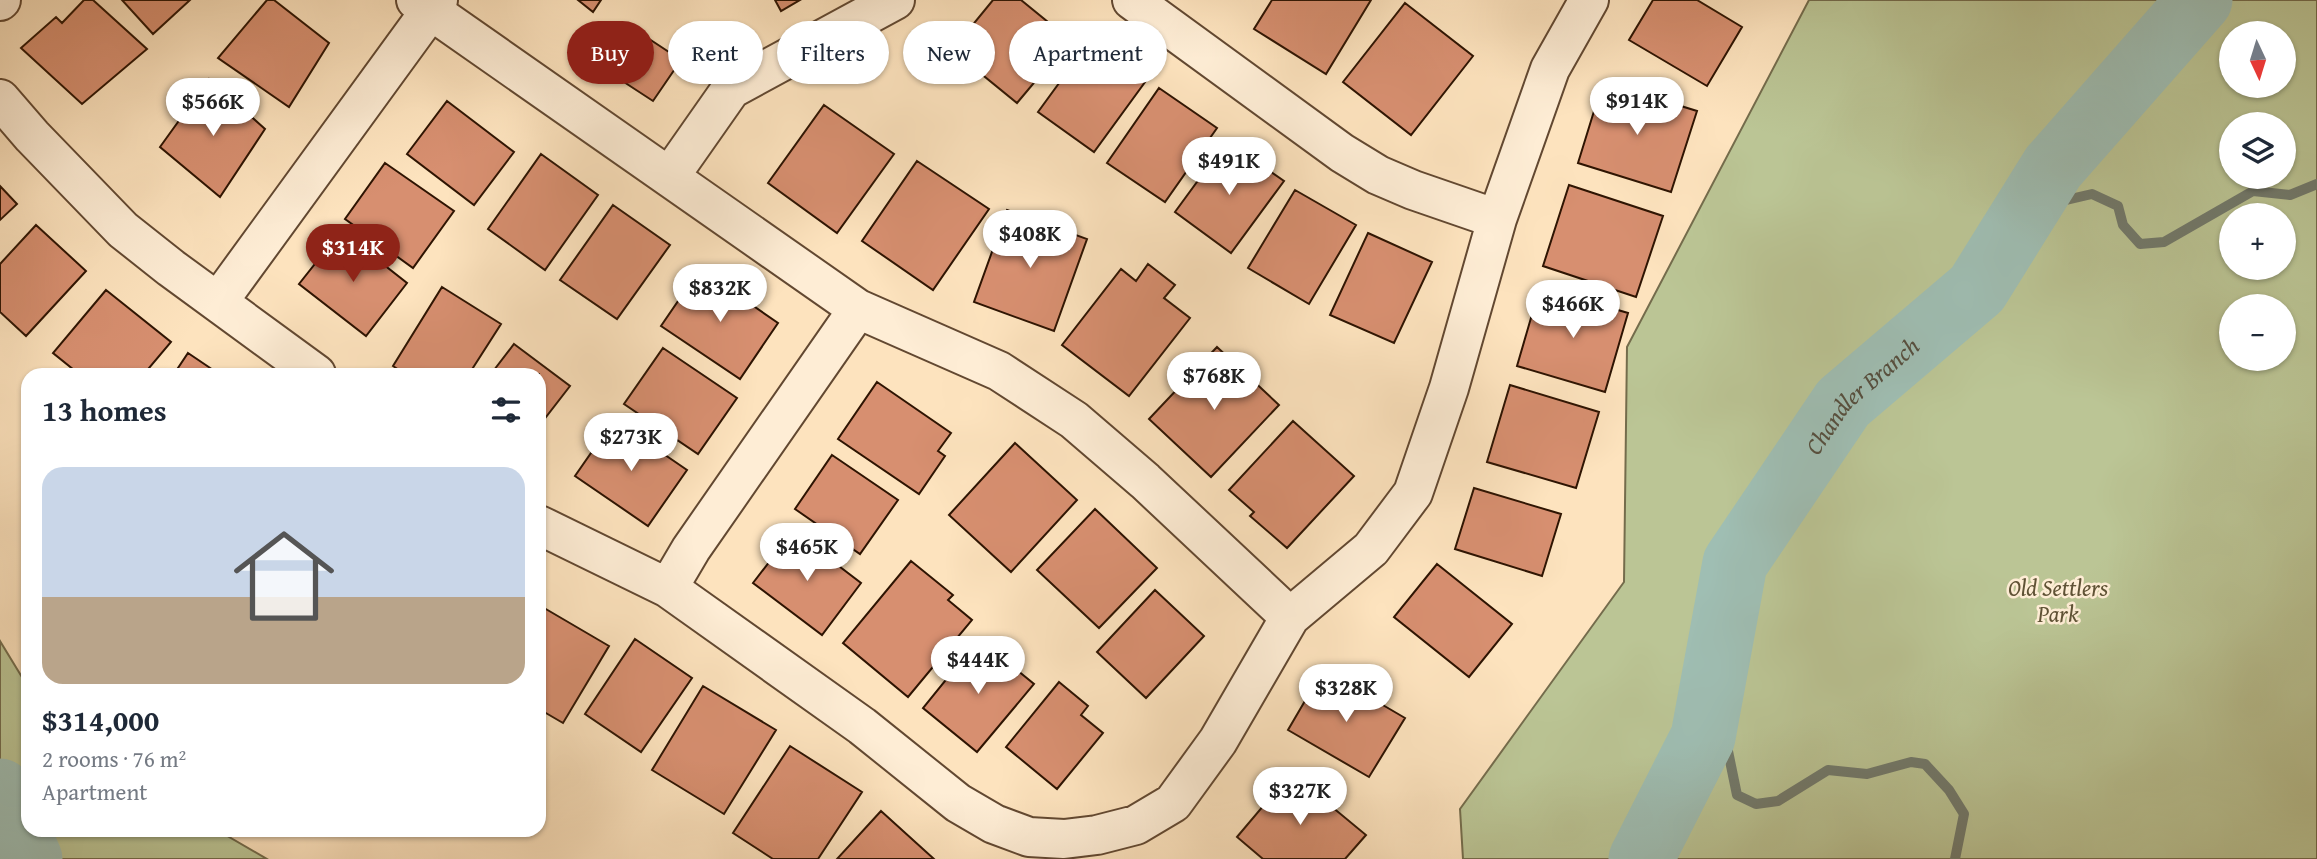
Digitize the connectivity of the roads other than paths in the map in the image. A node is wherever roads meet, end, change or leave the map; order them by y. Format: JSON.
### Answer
{"nodes":[{"id":1,"x":895,"y":0,"type":"edge"},
{"id":2,"x":1132,"y":0,"type":"edge"},
{"id":3,"x":1589,"y":0,"type":"edge"},
{"id":4,"x":428,"y":3,"type":"edge"},
{"id":5,"x":0,"y":99,"type":"edge"},
{"id":6,"x":670,"y":176,"type":"junction"},
{"id":7,"x":1497,"y":219,"type":"junction"},
{"id":8,"x":218,"y":302,"type":"junction"},
{"id":9,"x":858,"y":310,"type":"junction"},
{"id":10,"x":308,"y":368,"type":"edge"},
{"id":11,"x":546,"y":528,"type":"edge"},
{"id":12,"x":668,"y":589,"type":"junction"},
{"id":13,"x":1290,"y":617,"type":"junction"}],
"edges":[{"from":1,"to":6,"type":"lane"},
{"from":2,"to":7,"type":"lane"},
{"from":3,"to":7,"type":"lane"},
{"from":4,"to":6,"type":"lane"},
{"from":4,"to":8,"type":"lane"},
{"from":5,"to":8,"type":"lane"},
{"from":6,"to":9,"type":"lane"},
{"from":7,"to":13,"type":"lane"},
{"from":8,"to":10,"type":"lane"},
{"from":9,"to":12,"type":"lane"},
{"from":9,"to":13,"type":"lane"},
{"from":11,"to":12,"type":"lane"},
{"from":12,"to":13,"type":"lane"}]}
